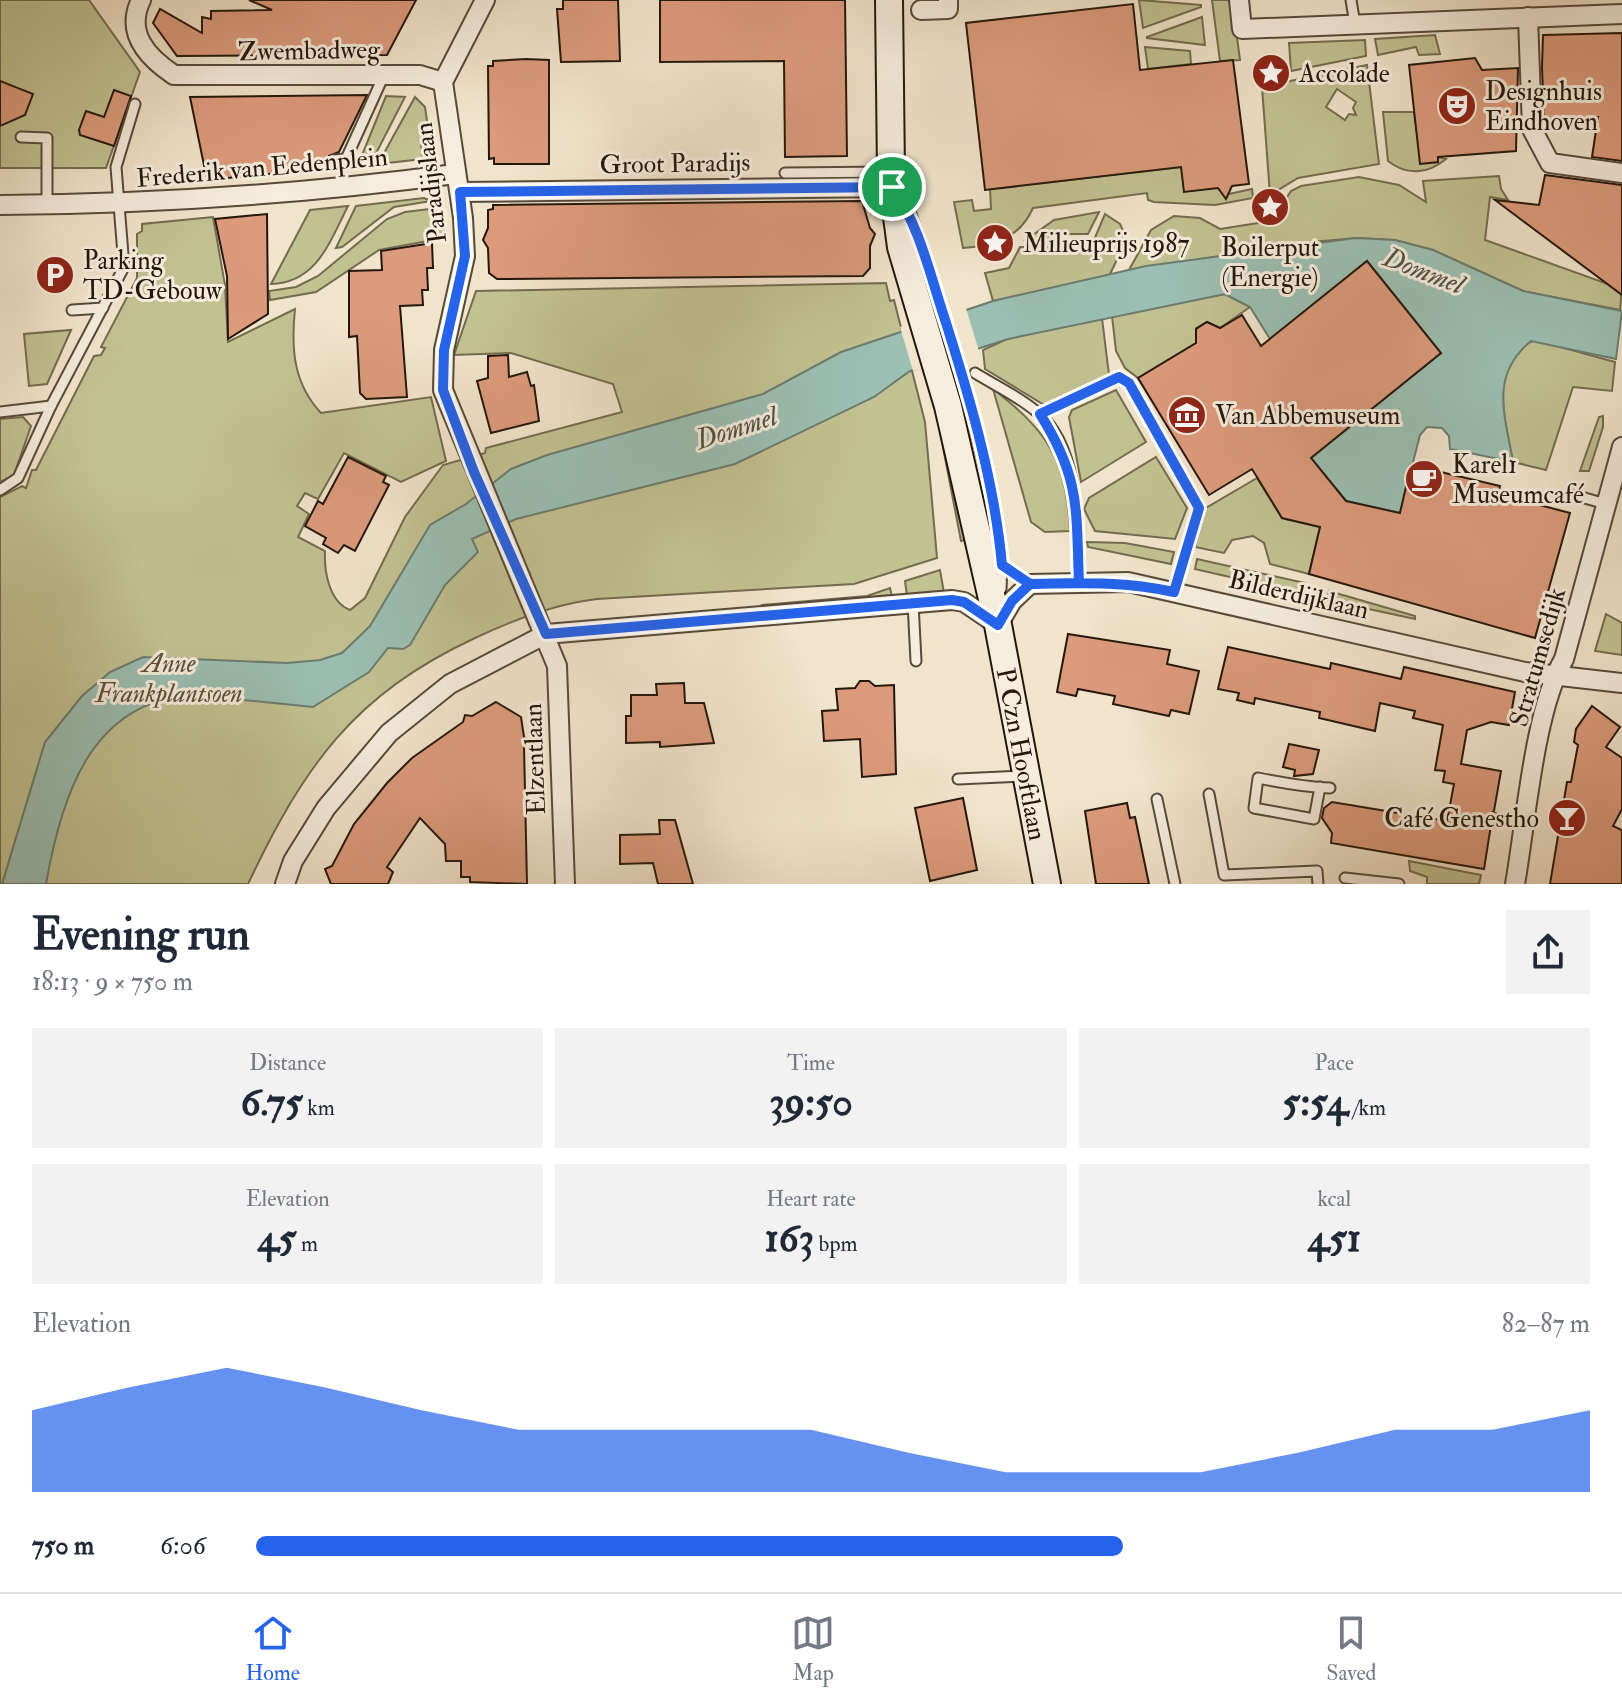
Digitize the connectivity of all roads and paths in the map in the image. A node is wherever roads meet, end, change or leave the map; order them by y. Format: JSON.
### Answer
{"nodes":[{"id":1,"x":141,"y":0,"type":"edge"},
{"id":2,"x":485,"y":0,"type":"edge"},
{"id":3,"x":889,"y":0,"type":"edge"},
{"id":4,"x":948,"y":0,"type":"edge"},
{"id":5,"x":1239,"y":0,"type":"edge"},
{"id":6,"x":1351,"y":0,"type":"edge"},
{"id":7,"x":921,"y":10,"type":"dead end"},
{"id":8,"x":1622,"y":14,"type":"edge"},
{"id":9,"x":1528,"y":17,"type":"junction"},
{"id":10,"x":1355,"y":24,"type":"junction"},
{"id":11,"x":384,"y":75,"type":"junction"},
{"id":12,"x":443,"y":82,"type":"junction"},
{"id":13,"x":135,"y":104,"type":"dead end"},
{"id":14,"x":21,"y":137,"type":"dead end"},
{"id":15,"x":335,"y":160,"type":"dead end"},
{"id":16,"x":785,"y":173,"type":"dead end"},
{"id":17,"x":1622,"y":173,"type":"edge"},
{"id":18,"x":891,"y":179,"type":"junction"},
{"id":19,"x":457,"y":183,"type":"junction"},
{"id":20,"x":0,"y":205,"type":"edge"},
{"id":21,"x":47,"y":205,"type":"junction"},
{"id":22,"x":121,"y":205,"type":"junction"},
{"id":23,"x":103,"y":308,"type":"junction"},
{"id":24,"x":72,"y":310,"type":"dead end"},
{"id":25,"x":947,"y":361,"type":"junction"},
{"id":26,"x":975,"y":373,"type":"dead end"},
{"id":27,"x":51,"y":406,"type":"junction"},
{"id":28,"x":0,"y":412,"type":"edge"},
{"id":29,"x":1040,"y":414,"type":"junction"},
{"id":30,"x":1622,"y":447,"type":"edge"},
{"id":31,"x":0,"y":490,"type":"edge"},
{"id":32,"x":1574,"y":495,"type":"dead end"},
{"id":33,"x":1606,"y":504,"type":"junction"},
{"id":34,"x":1002,"y":565,"type":"junction"},
{"id":35,"x":1079,"y":583,"type":"junction"},
{"id":36,"x":1030,"y":584,"type":"junction"},
{"id":37,"x":1174,"y":592,"type":"junction"},
{"id":38,"x":908,"y":604,"type":"junction"},
{"id":39,"x":998,"y":625,"type":"junction"},
{"id":40,"x":546,"y":634,"type":"junction"},
{"id":41,"x":916,"y":661,"type":"dead end"},
{"id":42,"x":1554,"y":677,"type":"junction"},
{"id":43,"x":1622,"y":683,"type":"edge"},
{"id":44,"x":1025,"y":776,"type":"junction"},
{"id":45,"x":958,"y":779,"type":"dead end"},
{"id":46,"x":1325,"y":788,"type":"joint"},
{"id":47,"x":1209,"y":794,"type":"dead end"},
{"id":48,"x":1157,"y":799,"type":"dead end"},
{"id":49,"x":1493,"y":818,"type":"dead end"},
{"id":50,"x":1525,"y":824,"type":"junction"},
{"id":51,"x":1345,"y":878,"type":"dead end"},
{"id":52,"x":285,"y":884,"type":"edge"},
{"id":53,"x":565,"y":884,"type":"edge"},
{"id":54,"x":1047,"y":884,"type":"edge"},
{"id":55,"x":1175,"y":884,"type":"edge"},
{"id":56,"x":1318,"y":884,"type":"edge"},
{"id":57,"x":1399,"y":884,"type":"edge"},
{"id":58,"x":1515,"y":884,"type":"edge"}],
"edges":[{"from":1,"to":11,"type":"street","name":"Zwembadweg"},
{"from":2,"to":12,"type":"street"},
{"from":3,"to":18,"type":"street","name":"P Czn Hooftlaan"},
{"from":4,"to":7,"type":"street"},
{"from":5,"to":10,"type":"street"},
{"from":6,"to":10,"type":"lane"},
{"from":8,"to":9,"type":"street"},
{"from":9,"to":10,"type":"street"},
{"from":9,"to":17,"type":"street"},
{"from":11,"to":12,"type":"street","name":"Zwembadweg"},
{"from":11,"to":15,"type":"lane"},
{"from":12,"to":19,"type":"street","name":"Paradijslaan"},
{"from":13,"to":22,"type":"lane"},
{"from":14,"to":21,"type":"lane"},
{"from":16,"to":18,"type":"lane"},
{"from":18,"to":19,"type":"street","name":"Groot Paradijs"},
{"from":18,"to":25,"type":"street","name":"P Czn Hooftlaan"},
{"from":19,"to":22,"type":"street","name":"Frederik van Eedenplein"},
{"from":19,"to":40,"type":"street","name":"Paradijslaan"},
{"from":20,"to":21,"type":"street","name":"Frederik van Eedenplein"},
{"from":21,"to":22,"type":"street","name":"Frederik van Eedenplein"},
{"from":22,"to":23,"type":"lane","name":"Frederik van Eedenplein"},
{"from":23,"to":24,"type":"lane"},
{"from":23,"to":27,"type":"lane","name":"Frederik van Eedenplein"},
{"from":25,"to":34,"type":"lane"},
{"from":25,"to":39,"type":"street","name":"P Czn Hooftlaan"},
{"from":26,"to":29,"type":"lane"},
{"from":27,"to":28,"type":"lane"},
{"from":27,"to":31,"type":"lane","name":"Frederik van Eedenplein"},
{"from":29,"to":35,"type":"lane"},
{"from":29,"to":37,"type":"lane"},
{"from":30,"to":33,"type":"street","name":"Stratumsedijk"},
{"from":32,"to":33,"type":"lane"},
{"from":33,"to":42,"type":"street","name":"Stratumsedijk"},
{"from":34,"to":36,"type":"lane"},
{"from":34,"to":39,"type":"lane"},
{"from":35,"to":36,"type":"street","name":"Bilderdijklaan"},
{"from":35,"to":37,"type":"street","name":"Bilderdijklaan"},
{"from":36,"to":39,"type":"street"},
{"from":37,"to":42,"type":"street","name":"Bilderdijklaan"},
{"from":38,"to":39,"type":"street"},
{"from":38,"to":40,"type":"street"},
{"from":38,"to":41,"type":"lane"},
{"from":39,"to":44,"type":"street","name":"P Czn Hooftlaan"},
{"from":40,"to":52,"type":"street"},
{"from":40,"to":53,"type":"street","name":"Elzentlaan"},
{"from":42,"to":43,"type":"street","name":"Bilderdijklaan"},
{"from":42,"to":50,"type":"street","name":"Stratumsedijk"},
{"from":44,"to":45,"type":"lane"},
{"from":44,"to":54,"type":"street","name":"P Czn Hooftlaan"},
{"from":46,"to":46,"type":"lane"},
{"from":47,"to":56,"type":"lane"},
{"from":48,"to":55,"type":"lane"},
{"from":49,"to":50,"type":"lane"},
{"from":50,"to":58,"type":"street","name":"Stratumsedijk"},
{"from":51,"to":57,"type":"lane"}]}
